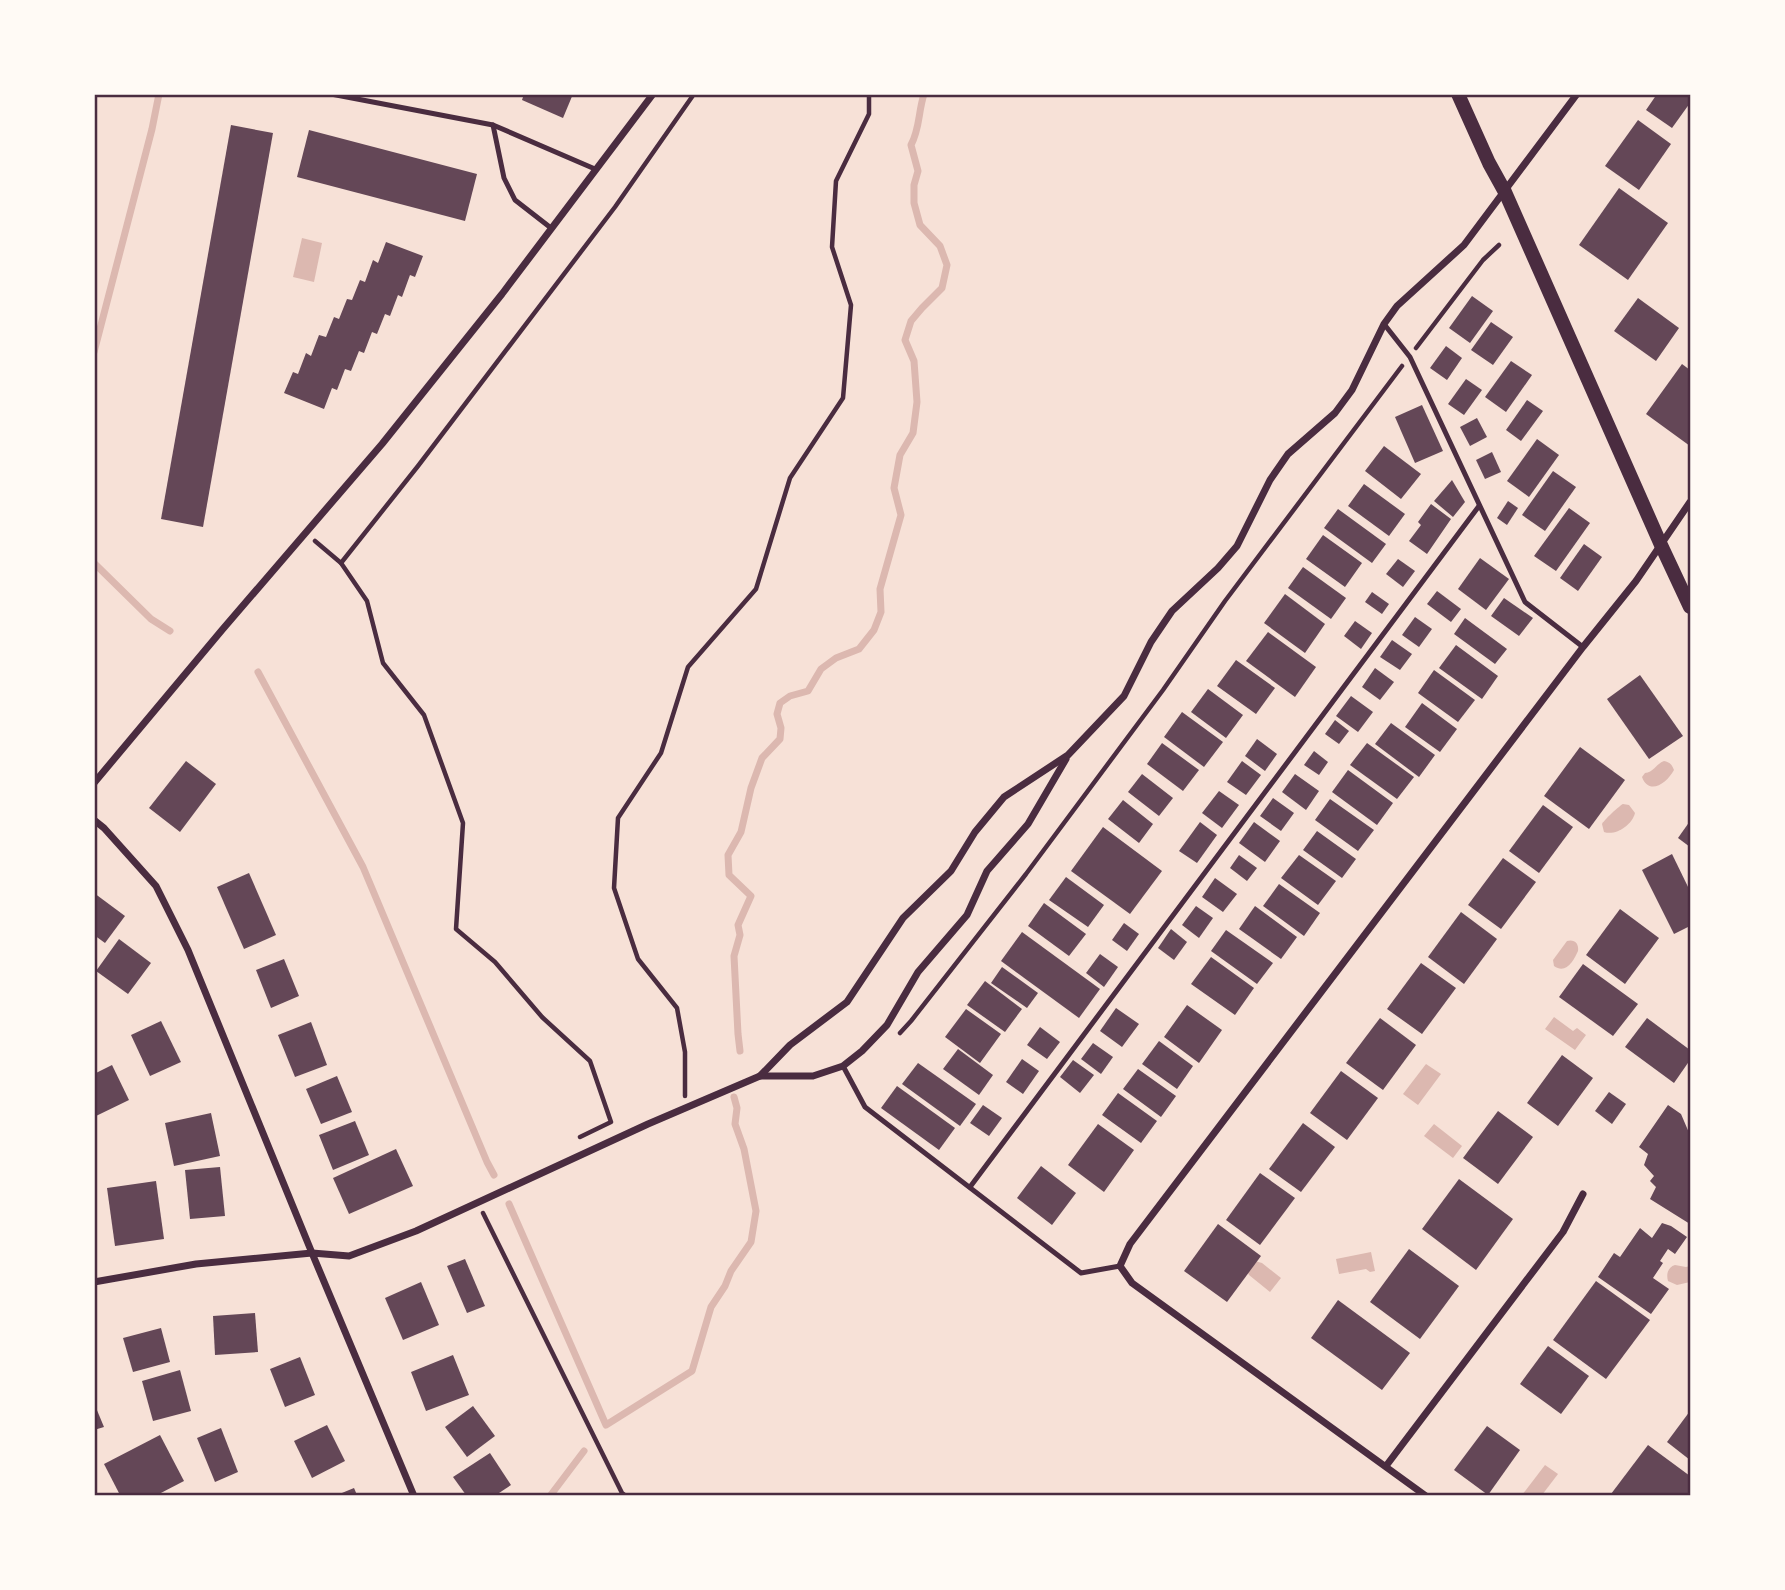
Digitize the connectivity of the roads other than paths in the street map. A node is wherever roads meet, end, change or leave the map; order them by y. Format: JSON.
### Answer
{"nodes":[{"id":1,"x":331,"y":94,"type":"edge"},
{"id":2,"x":653,"y":94,"type":"edge"},
{"id":3,"x":1458,"y":94,"type":"edge"},
{"id":4,"x":1577,"y":94,"type":"edge"},
{"id":5,"x":493,"y":125,"type":"junction"},
{"id":6,"x":595,"y":169,"type":"junction"},
{"id":7,"x":1505,"y":192,"type":"junction"},
{"id":8,"x":551,"y":228,"type":"junction"},
{"id":9,"x":1384,"y":324,"type":"junction"},
{"id":10,"x":1690,"y":502,"type":"edge"},
{"id":11,"x":1479,"y":506,"type":"junction"},
{"id":12,"x":1661,"y":545,"type":"junction"},
{"id":13,"x":1690,"y":607,"type":"edge"},
{"id":14,"x":1583,"y":648,"type":"junction"},
{"id":15,"x":1068,"y":755,"type":"junction"},
{"id":16,"x":94,"y":783,"type":"edge"},
{"id":17,"x":94,"y":820,"type":"edge"},
{"id":18,"x":842,"y":1066,"type":"junction"},
{"id":19,"x":760,"y":1076,"type":"junction"},
{"id":20,"x":970,"y":1187,"type":"junction"},
{"id":21,"x":1583,"y":1194,"type":"dead end"},
{"id":22,"x":312,"y":1254,"type":"junction"},
{"id":23,"x":1120,"y":1266,"type":"junction"},
{"id":24,"x":94,"y":1282,"type":"edge"},
{"id":25,"x":1386,"y":1466,"type":"junction"},
{"id":26,"x":414,"y":1496,"type":"edge"},
{"id":27,"x":1426,"y":1496,"type":"edge"}],
"edges":[{"from":1,"to":5,"type":"lane"},
{"from":2,"to":6,"type":"street"},
{"from":3,"to":7,"type":"main road"},
{"from":4,"to":7,"type":"street"},
{"from":5,"to":6,"type":"lane"},
{"from":5,"to":8,"type":"lane"},
{"from":6,"to":8,"type":"street"},
{"from":7,"to":9,"type":"street"},
{"from":7,"to":12,"type":"main road"},
{"from":8,"to":16,"type":"street"},
{"from":9,"to":11,"type":"lane"},
{"from":9,"to":15,"type":"street"},
{"from":10,"to":12,"type":"street"},
{"from":11,"to":14,"type":"lane"},
{"from":11,"to":20,"type":"lane"},
{"from":12,"to":13,"type":"main road"},
{"from":12,"to":14,"type":"street"},
{"from":14,"to":23,"type":"street"},
{"from":15,"to":18,"type":"street"},
{"from":15,"to":19,"type":"street"},
{"from":17,"to":22,"type":"street"},
{"from":18,"to":19,"type":"street"},
{"from":18,"to":20,"type":"lane"},
{"from":19,"to":22,"type":"street"},
{"from":20,"to":23,"type":"lane"},
{"from":21,"to":25,"type":"street"},
{"from":22,"to":24,"type":"street"},
{"from":22,"to":26,"type":"street"},
{"from":23,"to":25,"type":"street"},
{"from":25,"to":27,"type":"street"}]}
